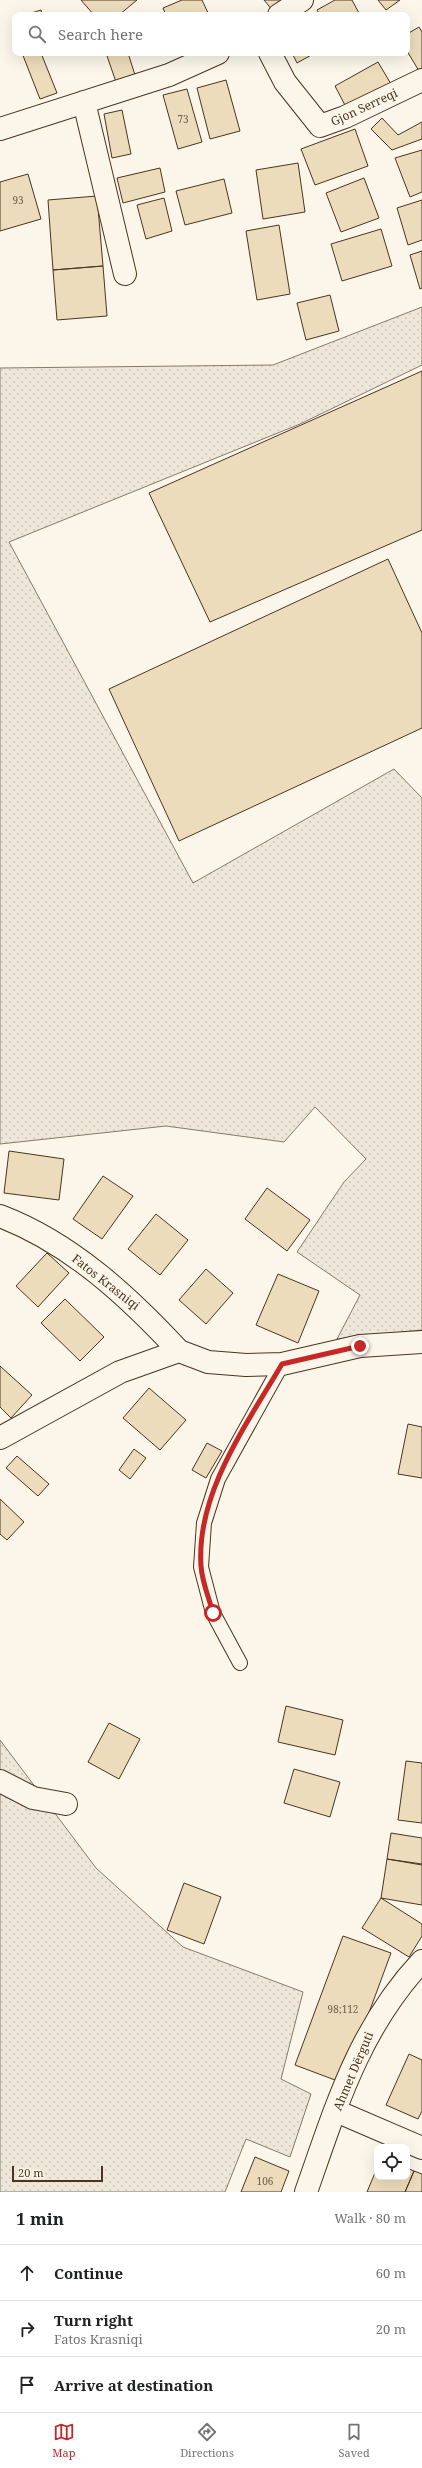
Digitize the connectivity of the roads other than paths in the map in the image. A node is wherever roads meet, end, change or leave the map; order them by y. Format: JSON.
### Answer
{"nodes":[{"id":1,"x":302,"y":0,"type":"edge"},
{"id":2,"x":284,"y":12,"type":"edge"},
{"id":3,"x":211,"y":56,"type":"edge"},
{"id":4,"x":272,"y":56,"type":"edge"},
{"id":5,"x":422,"y":80,"type":"edge"},
{"id":6,"x":84,"y":102,"type":"junction"},
{"id":7,"x":0,"y":129,"type":"edge"},
{"id":8,"x":125,"y":274,"type":"dead end"},
{"id":9,"x":0,"y":1216,"type":"edge"},
{"id":10,"x":422,"y":1342,"type":"edge"},
{"id":11,"x":179,"y":1352,"type":"junction"},
{"id":12,"x":282,"y":1364,"type":"junction"},
{"id":13,"x":0,"y":1438,"type":"edge"},
{"id":14,"x":240,"y":1663,"type":"dead end"},
{"id":15,"x":0,"y":1781,"type":"edge"},
{"id":16,"x":66,"y":1804,"type":"dead end"},
{"id":17,"x":422,"y":1961,"type":"edge"},
{"id":18,"x":336,"y":2112,"type":"junction"},
{"id":19,"x":422,"y":2148,"type":"edge"},
{"id":20,"x":306,"y":2192,"type":"edge"}],
"edges":[{"from":1,"to":2,"type":"street"},
{"from":3,"to":6,"type":"street"},
{"from":4,"to":5,"type":"street","name":"Gjon Serreqi"},
{"from":6,"to":7,"type":"street"},
{"from":6,"to":8,"type":"street"},
{"from":9,"to":11,"type":"street","name":"Fatos Krasniqi"},
{"from":10,"to":12,"type":"street","name":"Fatos Krasniqi"},
{"from":11,"to":12,"type":"street","name":"Fatos Krasniqi"},
{"from":11,"to":13,"type":"street"},
{"from":12,"to":14,"type":"lane"},
{"from":15,"to":16,"type":"street"},
{"from":17,"to":18,"type":"street","name":"Ahmet Dërguti"},
{"from":18,"to":19,"type":"street"},
{"from":18,"to":20,"type":"street","name":"Ahmet Dërguti"}]}
